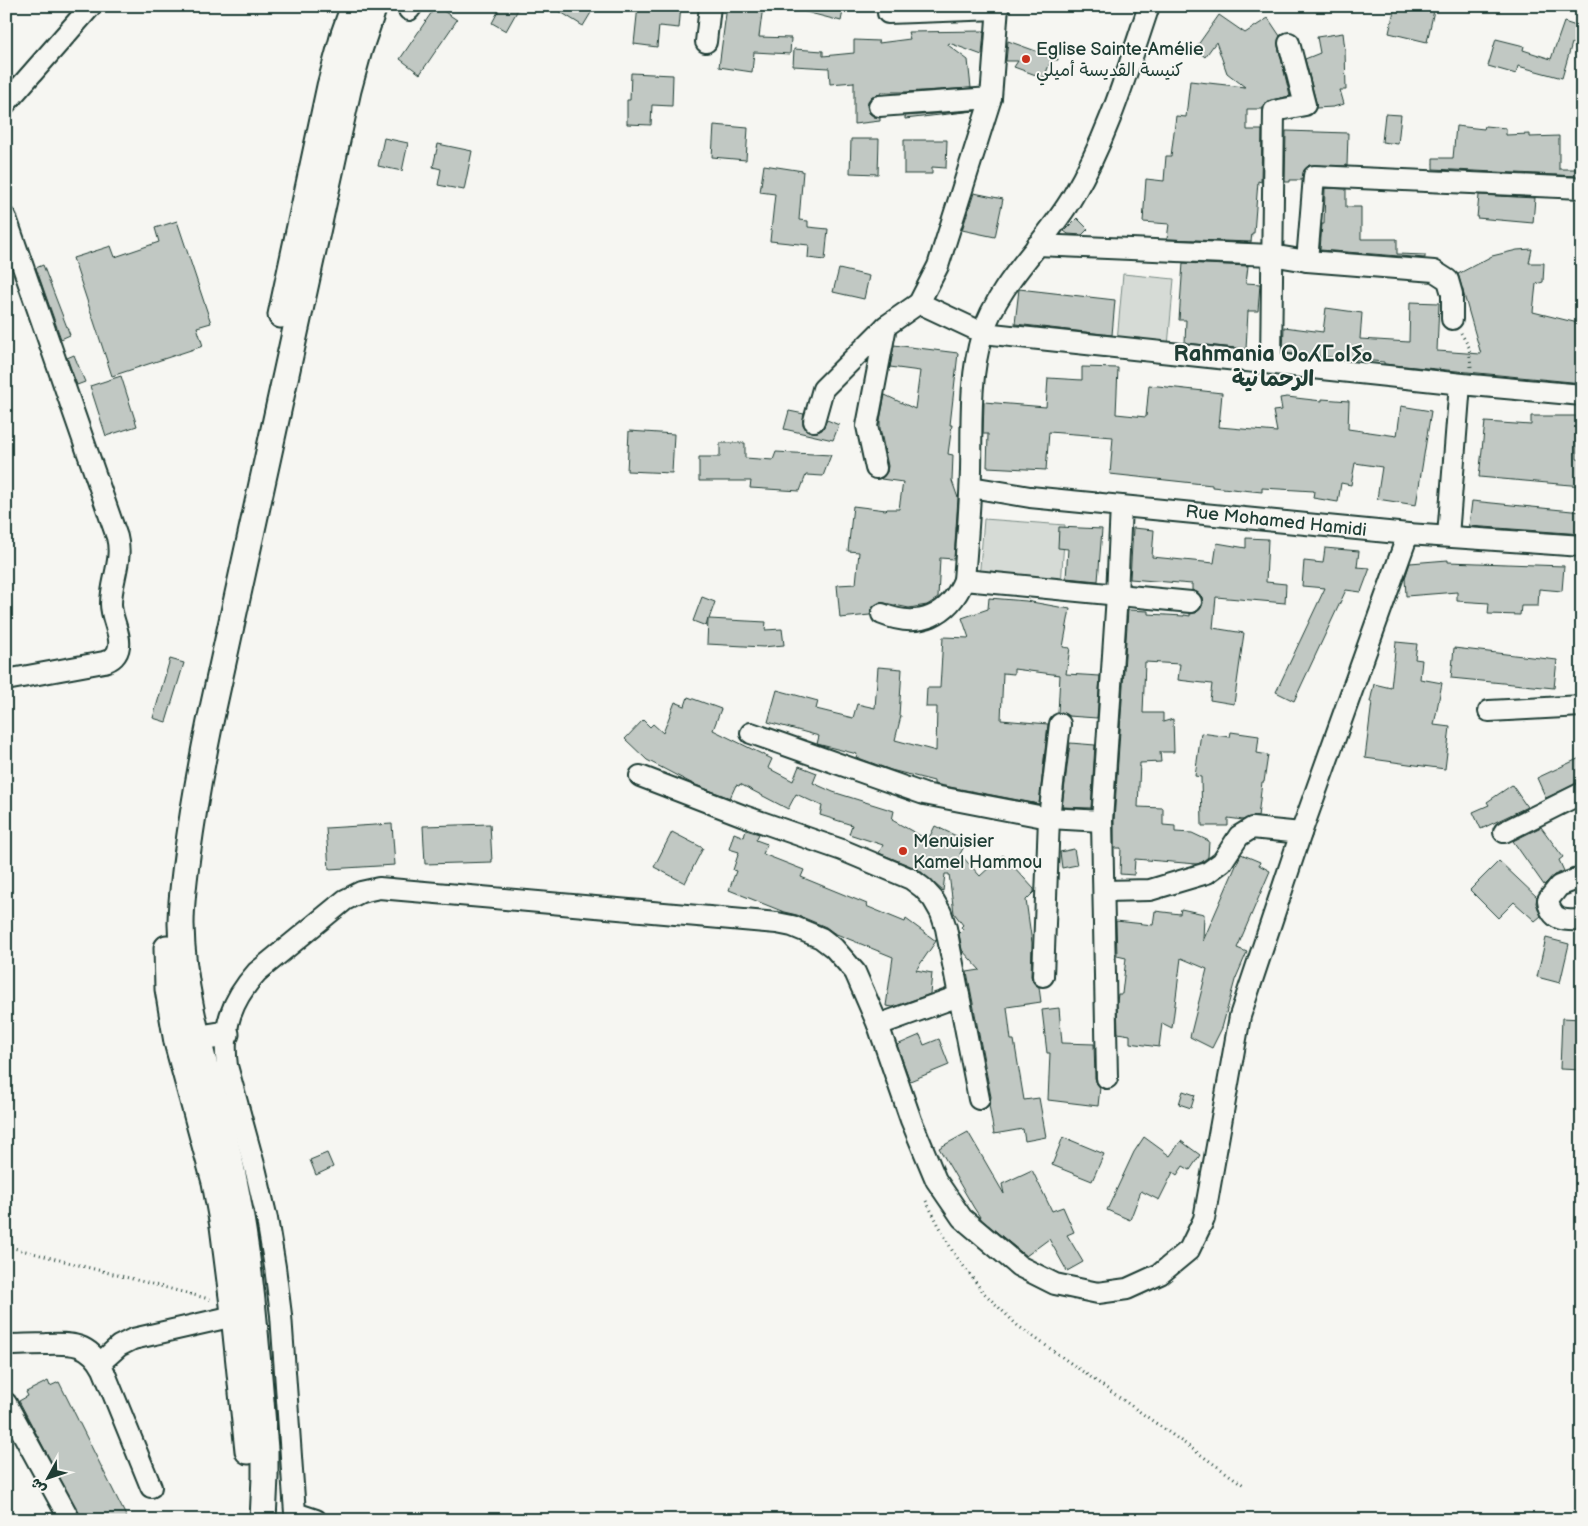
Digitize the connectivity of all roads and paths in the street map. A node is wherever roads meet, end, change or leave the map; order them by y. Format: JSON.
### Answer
{"nodes":[{"id":1,"x":92,"y":6,"type":"edge"},
{"id":2,"x":354,"y":6,"type":"edge"},
{"id":3,"x":374,"y":6,"type":"edge"},
{"id":4,"x":710,"y":6,"type":"edge"},
{"id":5,"x":1149,"y":6,"type":"edge"},
{"id":6,"x":998,"y":8,"type":"edge"},
{"id":7,"x":888,"y":12,"type":"dead end"},
{"id":8,"x":706,"y":42,"type":"dead end"},
{"id":9,"x":1290,"y":44,"type":"dead end"},
{"id":10,"x":991,"y":98,"type":"junction"},
{"id":11,"x":6,"y":103,"type":"edge"},
{"id":12,"x":879,"y":106,"type":"dead end"},
{"id":13,"x":1582,"y":188,"type":"edge"},
{"id":14,"x":6,"y":218,"type":"edge"},
{"id":15,"x":1037,"y":245,"type":"junction"},
{"id":16,"x":1272,"y":256,"type":"junction"},
{"id":17,"x":1307,"y":261,"type":"junction"},
{"id":18,"x":919,"y":304,"type":"junction"},
{"id":19,"x":1452,"y":319,"type":"joint"},
{"id":20,"x":886,"y":326,"type":"junction"},
{"id":21,"x":983,"y":333,"type":"junction"},
{"id":22,"x":1270,"y":363,"type":"junction"},
{"id":23,"x":1466,"y":385,"type":"junction"},
{"id":24,"x":1582,"y":395,"type":"edge"},
{"id":25,"x":814,"y":422,"type":"dead end"},
{"id":26,"x":876,"y":468,"type":"dead end"},
{"id":27,"x":971,"y":488,"type":"junction"},
{"id":28,"x":1121,"y":506,"type":"junction"},
{"id":29,"x":1408,"y":534,"type":"junction"},
{"id":30,"x":1448,"y":536,"type":"junction"},
{"id":31,"x":1582,"y":546,"type":"edge"},
{"id":32,"x":964,"y":580,"type":"junction"},
{"id":33,"x":1117,"y":595,"type":"junction"},
{"id":34,"x":1191,"y":602,"type":"dead end"},
{"id":35,"x":882,"y":614,"type":"dead end"},
{"id":36,"x":6,"y":680,"type":"edge"},
{"id":37,"x":1582,"y":706,"type":"edge"},
{"id":38,"x":1489,"y":711,"type":"dead end"},
{"id":39,"x":1060,"y":724,"type":"dead end"},
{"id":40,"x":751,"y":733,"type":"dead end"},
{"id":41,"x":640,"y":776,"type":"dead end"},
{"id":42,"x":1582,"y":793,"type":"edge"},
{"id":43,"x":1049,"y":818,"type":"junction"},
{"id":44,"x":1102,"y":822,"type":"junction"},
{"id":45,"x":1504,"y":832,"type":"dead end"},
{"id":46,"x":1301,"y":833,"type":"junction"},
{"id":47,"x":1582,"y":877,"type":"edge"},
{"id":48,"x":1104,"y":891,"type":"junction"},
{"id":49,"x":1582,"y":920,"type":"edge"},
{"id":50,"x":1043,"y":976,"type":"dead end"},
{"id":51,"x":959,"y":996,"type":"junction"},
{"id":52,"x":878,"y":1025,"type":"junction"},
{"id":53,"x":226,"y":1034,"type":"junction"},
{"id":54,"x":187,"y":1040,"type":"junction"},
{"id":55,"x":1107,"y":1078,"type":"dead end"},
{"id":56,"x":979,"y":1099,"type":"dead end"},
{"id":57,"x":926,"y":1200,"type":"dead end"},
{"id":58,"x":6,"y":1246,"type":"edge"},
{"id":59,"x":234,"y":1310,"type":"junction"},
{"id":60,"x":6,"y":1345,"type":"edge"},
{"id":61,"x":100,"y":1362,"type":"junction"},
{"id":62,"x":6,"y":1404,"type":"edge"},
{"id":63,"x":1245,"y":1486,"type":"dead end"},
{"id":64,"x":150,"y":1487,"type":"dead end"},
{"id":65,"x":70,"y":1520,"type":"edge"},
{"id":66,"x":246,"y":1520,"type":"edge"},
{"id":67,"x":263,"y":1520,"type":"edge"},
{"id":68,"x":316,"y":1520,"type":"edge"}],
"edges":[{"from":1,"to":11,"type":"street"},
{"from":2,"to":54,"type":"main road"},
{"from":3,"to":54,"type":"main road"},
{"from":4,"to":8,"type":"street"},
{"from":5,"to":15,"type":"street"},
{"from":6,"to":7,"type":"street"},
{"from":6,"to":10,"type":"street"},
{"from":9,"to":16,"type":"street"},
{"from":10,"to":12,"type":"street"},
{"from":10,"to":18,"type":"street"},
{"from":13,"to":17,"type":"street"},
{"from":14,"to":36,"type":"street"},
{"from":15,"to":16,"type":"street"},
{"from":15,"to":21,"type":"street"},
{"from":16,"to":17,"type":"street"},
{"from":16,"to":22,"type":"street"},
{"from":17,"to":19,"type":"street"},
{"from":18,"to":20,"type":"street"},
{"from":18,"to":21,"type":"street"},
{"from":19,"to":23,"type":"path"},
{"from":20,"to":25,"type":"street"},
{"from":20,"to":26,"type":"street"},
{"from":21,"to":22,"type":"street"},
{"from":21,"to":27,"type":"street"},
{"from":22,"to":23,"type":"street"},
{"from":23,"to":24,"type":"street"},
{"from":23,"to":30,"type":"street"},
{"from":27,"to":28,"type":"street","name":"Rue Mohamed Hamidi"},
{"from":27,"to":32,"type":"street"},
{"from":28,"to":29,"type":"street","name":"Rue Mohamed Hamidi"},
{"from":28,"to":33,"type":"street"},
{"from":29,"to":30,"type":"street","name":"Rue Mohamed Hamidi"},
{"from":29,"to":46,"type":"street"},
{"from":30,"to":31,"type":"street","name":"Rue Mohamed Hamidi"},
{"from":32,"to":33,"type":"street"},
{"from":32,"to":35,"type":"street"},
{"from":33,"to":34,"type":"street"},
{"from":33,"to":44,"type":"street"},
{"from":37,"to":38,"type":"street"},
{"from":39,"to":43,"type":"street"},
{"from":40,"to":43,"type":"street"},
{"from":41,"to":51,"type":"street"},
{"from":42,"to":45,"type":"street"},
{"from":43,"to":44,"type":"street"},
{"from":43,"to":50,"type":"street"},
{"from":44,"to":48,"type":"street"},
{"from":46,"to":48,"type":"street"},
{"from":46,"to":52,"type":"street"},
{"from":47,"to":49,"type":"street"},
{"from":48,"to":55,"type":"street"},
{"from":51,"to":52,"type":"street"},
{"from":51,"to":56,"type":"street"},
{"from":52,"to":53,"type":"street"},
{"from":53,"to":54,"type":"main road"},
{"from":53,"to":68,"type":"street"},
{"from":54,"to":59,"type":"main road"},
{"from":54,"to":67,"type":"main road"},
{"from":57,"to":63,"type":"path"},
{"from":58,"to":59,"type":"path"},
{"from":59,"to":61,"type":"street"},
{"from":59,"to":66,"type":"main road"},
{"from":60,"to":61,"type":"street"},
{"from":61,"to":64,"type":"street"},
{"from":62,"to":65,"type":"street"}]}
